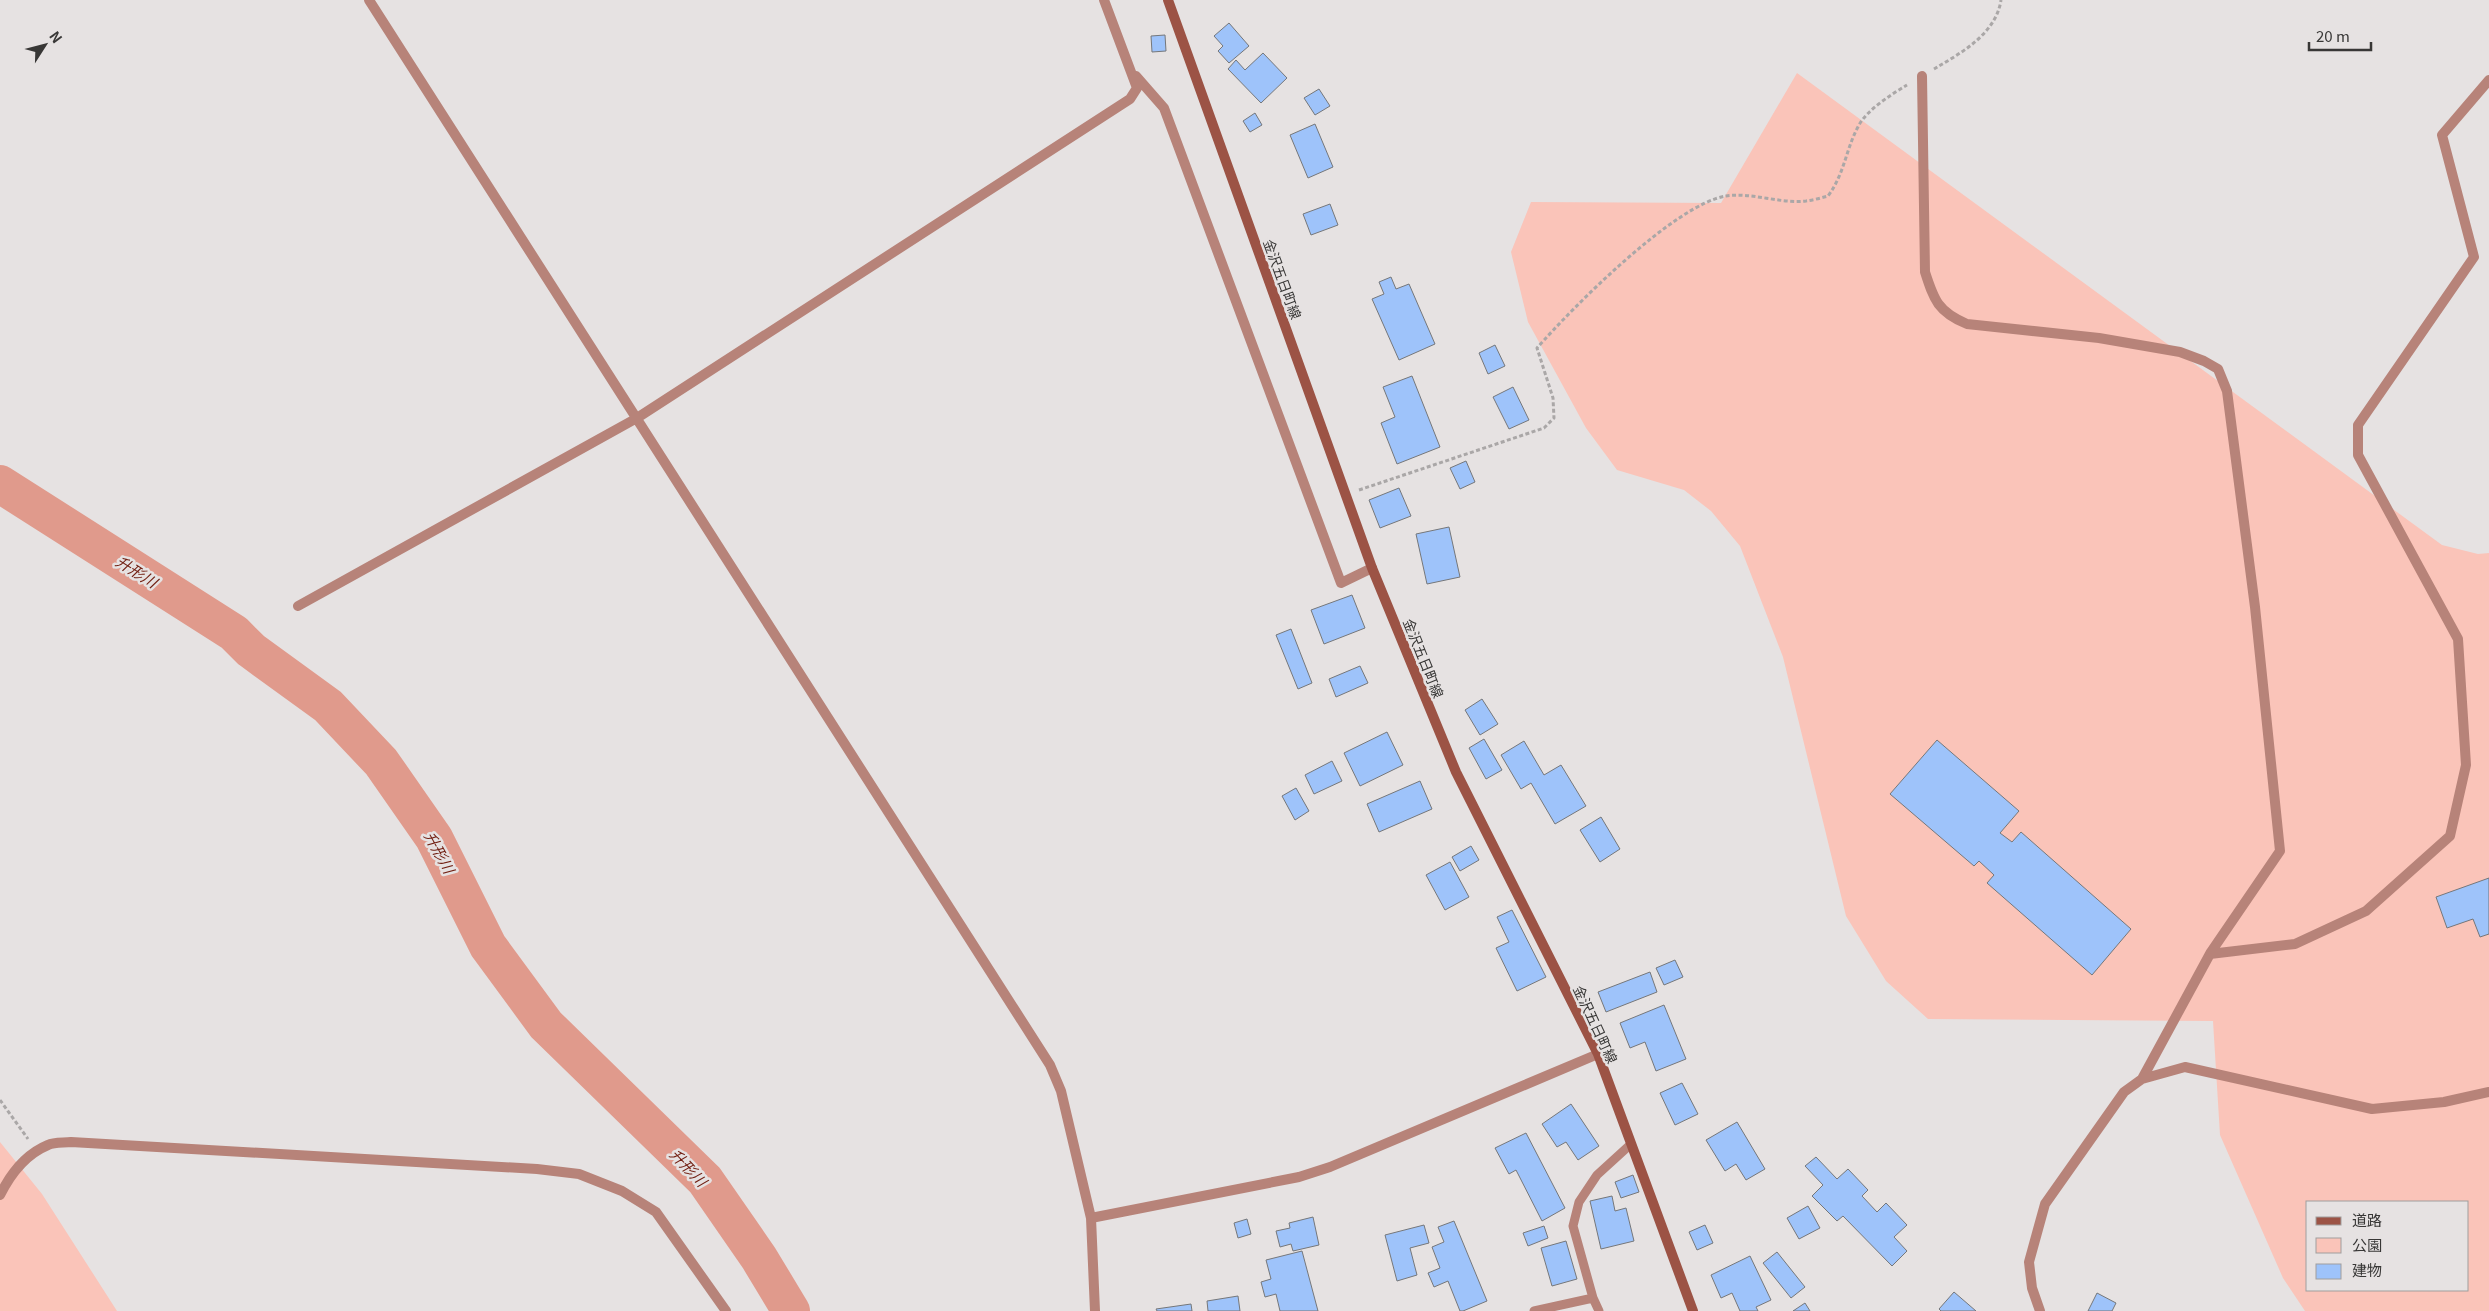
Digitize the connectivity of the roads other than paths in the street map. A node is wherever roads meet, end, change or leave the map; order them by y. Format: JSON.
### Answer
{"nodes":[{"id":1,"x":369,"y":0,"type":"edge"},
{"id":2,"x":1104,"y":0,"type":"edge"},
{"id":3,"x":1168,"y":0,"type":"edge"},
{"id":4,"x":1134,"y":74,"type":"junction"},
{"id":5,"x":1922,"y":76,"type":"road end"},
{"id":6,"x":2489,"y":80,"type":"edge"},
{"id":7,"x":637,"y":418,"type":"junction"},
{"id":8,"x":1372,"y":568,"type":"junction"},
{"id":9,"x":298,"y":606,"type":"dead end"},
{"id":10,"x":2210,"y":954,"type":"junction"},
{"id":11,"x":1598,"y":1054,"type":"junction"},
{"id":12,"x":2142,"y":1078,"type":"junction"},
{"id":13,"x":2489,"y":1092,"type":"edge"},
{"id":14,"x":1631,"y":1144,"type":"junction"},
{"id":15,"x":0,"y":1195,"type":"edge"},
{"id":16,"x":1091,"y":1218,"type":"junction"},
{"id":17,"x":1593,"y":1298,"type":"junction"},
{"id":18,"x":726,"y":1311,"type":"edge"},
{"id":19,"x":1095,"y":1311,"type":"edge"},
{"id":20,"x":1534,"y":1311,"type":"edge"},
{"id":21,"x":1599,"y":1311,"type":"edge"},
{"id":22,"x":1693,"y":1311,"type":"edge"},
{"id":23,"x":2040,"y":1311,"type":"edge"}],
"edges":[{"from":1,"to":7,"type":"street"},
{"from":2,"to":4,"type":"street"},
{"from":3,"to":8,"type":"main road","name":"金沢五日町線"},
{"from":4,"to":7,"type":"street"},
{"from":4,"to":8,"type":"street"},
{"from":5,"to":10,"type":"street"},
{"from":6,"to":10,"type":"street"},
{"from":7,"to":9,"type":"street"},
{"from":7,"to":16,"type":"street"},
{"from":8,"to":11,"type":"main road","name":"金沢五日町線"},
{"from":10,"to":12,"type":"street"},
{"from":11,"to":14,"type":"main road","name":"金沢五日町線"},
{"from":11,"to":16,"type":"street"},
{"from":12,"to":13,"type":"street"},
{"from":12,"to":23,"type":"street"},
{"from":14,"to":17,"type":"lane"},
{"from":14,"to":22,"type":"main road","name":"金沢五日町線"},
{"from":15,"to":18,"type":"street"},
{"from":16,"to":19,"type":"street"},
{"from":17,"to":20,"type":"lane"},
{"from":17,"to":21,"type":"lane"}]}
